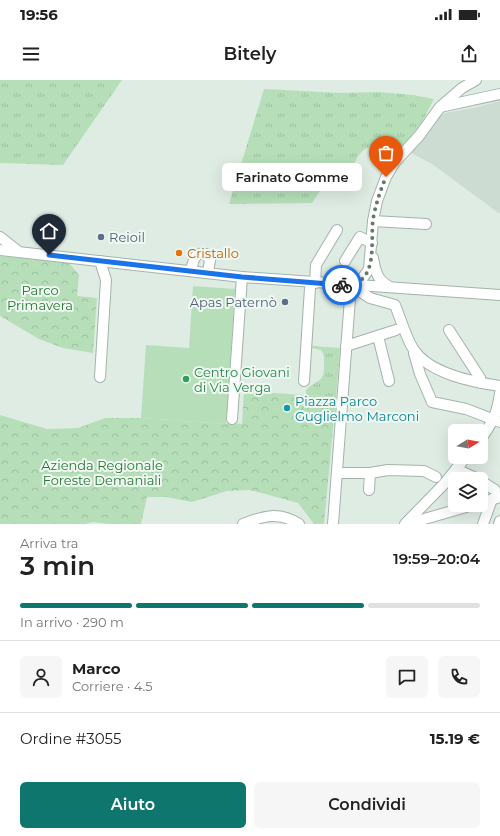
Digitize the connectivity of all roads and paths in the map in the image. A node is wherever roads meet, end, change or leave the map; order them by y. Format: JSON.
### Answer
{"nodes":[{"id":1,"x":476,"y":80,"type":"edge"},
{"id":2,"x":462,"y":88,"type":"junction"},
{"id":3,"x":500,"y":94,"type":"edge"},
{"id":4,"x":468,"y":102,"type":"junction"},
{"id":5,"x":440,"y":108,"type":"junction"},
{"id":6,"x":373,"y":221,"type":"junction"},
{"id":7,"x":426,"y":224,"type":"dead end"},
{"id":8,"x":337,"y":230,"type":"dead end"},
{"id":9,"x":0,"y":237,"type":"edge"},
{"id":10,"x":372,"y":248,"type":"junction"},
{"id":11,"x":0,"y":250,"type":"edge"},
{"id":12,"x":19,"y":252,"type":"junction"},
{"id":13,"x":100,"y":261,"type":"junction"},
{"id":14,"x":345,"y":261,"type":"dead end"},
{"id":15,"x":112,"y":262,"type":"junction"},
{"id":16,"x":191,"y":271,"type":"junction"},
{"id":17,"x":208,"y":273,"type":"junction"},
{"id":18,"x":106,"y":280,"type":"junction"},
{"id":19,"x":241,"y":280,"type":"junction"},
{"id":20,"x":313,"y":286,"type":"junction"},
{"id":21,"x":351,"y":288,"type":"junction"},
{"id":22,"x":391,"y":288,"type":"junction"},
{"id":23,"x":500,"y":295,"type":"edge"},
{"id":24,"x":396,"y":330,"type":"dead end"},
{"id":25,"x":449,"y":330,"type":"dead end"},
{"id":26,"x":378,"y":336,"type":"junction"},
{"id":27,"x":346,"y":346,"type":"junction"},
{"id":28,"x":413,"y":349,"type":"junction"},
{"id":29,"x":100,"y":377,"type":"dead end"},
{"id":30,"x":304,"y":381,"type":"dead end"},
{"id":31,"x":389,"y":381,"type":"dead end"},
{"id":32,"x":481,"y":383,"type":"junction"},
{"id":33,"x":500,"y":386,"type":"edge"},
{"id":34,"x":500,"y":393,"type":"edge"},
{"id":35,"x":232,"y":419,"type":"dead end"},
{"id":36,"x":497,"y":422,"type":"edge"},
{"id":37,"x":488,"y":432,"type":"edge"},
{"id":38,"x":460,"y":464,"type":"edge"},
{"id":39,"x":456,"y":469,"type":"junction"},
{"id":40,"x":370,"y":472,"type":"junction"},
{"id":41,"x":463,"y":472,"type":"edge"},
{"id":42,"x":337,"y":474,"type":"junction"},
{"id":43,"x":436,"y":477,"type":"dead end"},
{"id":44,"x":488,"y":488,"type":"edge"},
{"id":45,"x":369,"y":490,"type":"dead end"},
{"id":46,"x":496,"y":495,"type":"edge"},
{"id":47,"x":448,"y":512,"type":"edge"},
{"id":48,"x":500,"y":521,"type":"edge"},
{"id":49,"x":243,"y":524,"type":"edge"},
{"id":50,"x":299,"y":524,"type":"edge"},
{"id":51,"x":333,"y":524,"type":"edge"},
{"id":52,"x":406,"y":524,"type":"edge"},
{"id":53,"x":483,"y":524,"type":"edge"},
{"id":54,"x":499,"y":524,"type":"edge"}],
"edges":[{"from":1,"to":2,"type":"street"},
{"from":2,"to":4,"type":"street"},
{"from":2,"to":5,"type":"street"},
{"from":3,"to":4,"type":"street"},
{"from":4,"to":5,"type":"street"},
{"from":5,"to":6,"type":"street"},
{"from":6,"to":7,"type":"street"},
{"from":6,"to":10,"type":"street"},
{"from":8,"to":20,"type":"street"},
{"from":9,"to":12,"type":"street"},
{"from":10,"to":14,"type":"street"},
{"from":10,"to":21,"type":"street"},
{"from":10,"to":22,"type":"street"},
{"from":11,"to":12,"type":"street"},
{"from":12,"to":13,"type":"street"},
{"from":13,"to":15,"type":"street"},
{"from":13,"to":18,"type":"street"},
{"from":15,"to":16,"type":"street"},
{"from":15,"to":18,"type":"street"},
{"from":16,"to":17,"type":"street"},
{"from":16,"to":17,"type":"street"},
{"from":17,"to":19,"type":"street"},
{"from":18,"to":29,"type":"street"},
{"from":19,"to":20,"type":"street"},
{"from":19,"to":35,"type":"street"},
{"from":20,"to":21,"type":"street"},
{"from":20,"to":30,"type":"street"},
{"from":21,"to":22,"type":"street"},
{"from":21,"to":27,"type":"street"},
{"from":21,"to":28,"type":"street"},
{"from":22,"to":23,"type":"street"},
{"from":24,"to":26,"type":"street"},
{"from":25,"to":32,"type":"street"},
{"from":26,"to":27,"type":"street"},
{"from":26,"to":31,"type":"street"},
{"from":27,"to":42,"type":"street"},
{"from":28,"to":32,"type":"street"},
{"from":28,"to":36,"type":"street"},
{"from":32,"to":33,"type":"street"},
{"from":34,"to":36,"type":"street"},
{"from":36,"to":37,"type":"street"},
{"from":38,"to":39,"type":"street"},
{"from":39,"to":41,"type":"street"},
{"from":39,"to":52,"type":"street"},
{"from":40,"to":42,"type":"street"},
{"from":40,"to":43,"type":"street"},
{"from":40,"to":45,"type":"street"},
{"from":42,"to":51,"type":"street"},
{"from":44,"to":46,"type":"street"},
{"from":46,"to":53,"type":"street"},
{"from":47,"to":52,"type":"street"},
{"from":48,"to":54,"type":"street"},
{"from":49,"to":50,"type":"street"}]}
